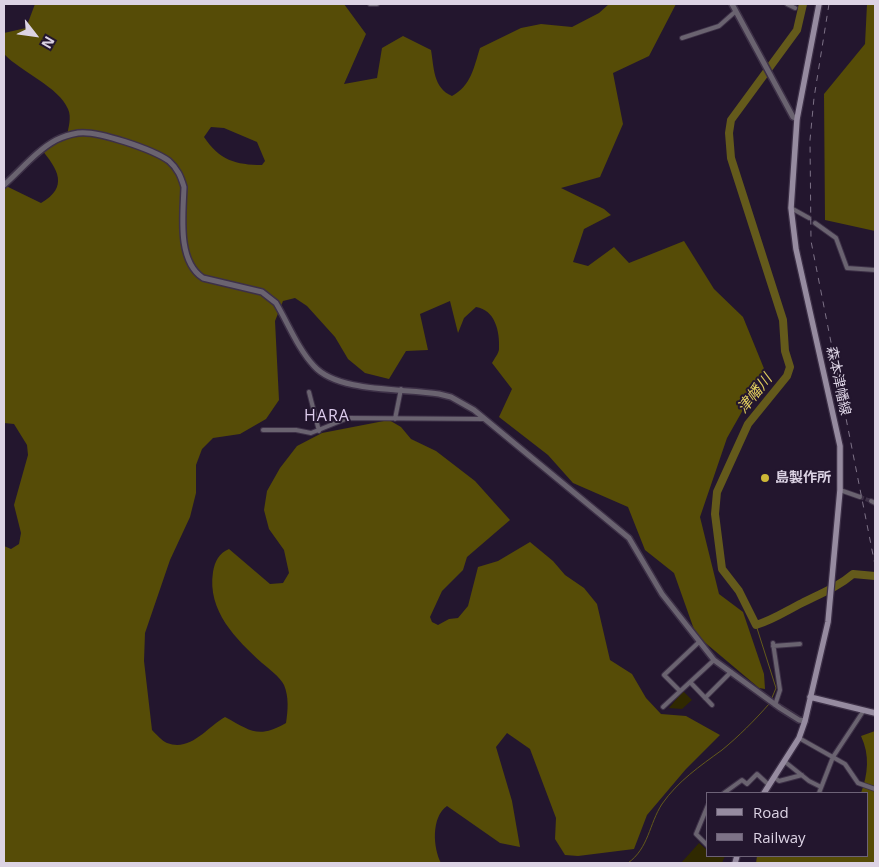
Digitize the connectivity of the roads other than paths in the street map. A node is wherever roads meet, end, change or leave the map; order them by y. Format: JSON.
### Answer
{"nodes":[{"id":1,"x":370,"y":4,"type":"edge"},
{"id":2,"x":377,"y":4,"type":"edge"},
{"id":3,"x":732,"y":4,"type":"edge"},
{"id":4,"x":787,"y":4,"type":"edge"},
{"id":5,"x":819,"y":4,"type":"edge"},
{"id":6,"x":795,"y":8,"type":"dead end"},
{"id":7,"x":736,"y":11,"type":"junction"},
{"id":8,"x":682,"y":38,"type":"dead end"},
{"id":9,"x":797,"y":119,"type":"junction"},
{"id":10,"x":4,"y":185,"type":"edge"},
{"id":11,"x":791,"y":208,"type":"junction"},
{"id":12,"x":809,"y":218,"type":"dead end"},
{"id":13,"x":815,"y":223,"type":"dead end"},
{"id":14,"x":875,"y":270,"type":"edge"},
{"id":15,"x":401,"y":389,"type":"junction"},
{"id":16,"x":309,"y":392,"type":"dead end"},
{"id":17,"x":395,"y":418,"type":"junction"},
{"id":18,"x":485,"y":419,"type":"junction"},
{"id":19,"x":262,"y":430,"type":"dead end"},
{"id":20,"x":319,"y":431,"type":"junction"},
{"id":21,"x":840,"y":490,"type":"junction"},
{"id":22,"x":860,"y":497,"type":"tunnel mouth"},
{"id":23,"x":699,"y":642,"type":"junction"},
{"id":24,"x":800,"y":644,"type":"dead end"},
{"id":25,"x":714,"y":660,"type":"junction"},
{"id":26,"x":731,"y":672,"type":"junction"},
{"id":27,"x":690,"y":682,"type":"junction"},
{"id":28,"x":680,"y":691,"type":"junction"},
{"id":29,"x":810,"y":697,"type":"junction"},
{"id":30,"x":705,"y":698,"type":"junction"},
{"id":31,"x":772,"y":703,"type":"junction"},
{"id":32,"x":712,"y":705,"type":"dead end"},
{"id":33,"x":663,"y":707,"type":"dead end"},
{"id":34,"x":864,"y":710,"type":"junction"},
{"id":35,"x":875,"y":713,"type":"edge"},
{"id":36,"x":805,"y":722,"type":"junction"},
{"id":37,"x":799,"y":738,"type":"junction"},
{"id":38,"x":833,"y":757,"type":"junction"},
{"id":39,"x":784,"y":761,"type":"junction"},
{"id":40,"x":802,"y":775,"type":"junction"},
{"id":41,"x":774,"y":777,"type":"junction"},
{"id":42,"x":769,"y":785,"type":"junction"},
{"id":43,"x":821,"y":787,"type":"junction"},
{"id":44,"x":875,"y":789,"type":"edge"},
{"id":45,"x":725,"y":792,"type":"edge"},
{"id":46,"x":765,"y":792,"type":"edge"},
{"id":47,"x":819,"y":792,"type":"edge"},
{"id":48,"x":706,"y":810,"type":"edge"},
{"id":49,"x":706,"y":844,"type":"edge"}],
"edges":[{"from":1,"to":2,"type":"street"},
{"from":3,"to":7,"type":"street"},
{"from":4,"to":6,"type":"street"},
{"from":5,"to":9,"type":"main road","name":"森本津幡線"},
{"from":7,"to":8,"type":"street"},
{"from":7,"to":9,"type":"street"},
{"from":9,"to":11,"type":"main road","name":"森本津幡線"},
{"from":10,"to":15,"type":"street"},
{"from":11,"to":12,"type":"street"},
{"from":11,"to":21,"type":"main road","name":"森本津幡線"},
{"from":13,"to":14,"type":"street"},
{"from":15,"to":17,"type":"street"},
{"from":15,"to":18,"type":"street"},
{"from":16,"to":20,"type":"street"},
{"from":17,"to":18,"type":"street"},
{"from":17,"to":20,"type":"street"},
{"from":18,"to":23,"type":"street"},
{"from":19,"to":20,"type":"street"},
{"from":21,"to":22,"type":"street"},
{"from":21,"to":29,"type":"main road","name":"森本津幡線"},
{"from":23,"to":25,"type":"street"},
{"from":23,"to":28,"type":"street"},
{"from":24,"to":31,"type":"street"},
{"from":25,"to":26,"type":"street"},
{"from":25,"to":27,"type":"street"},
{"from":26,"to":30,"type":"street"},
{"from":26,"to":31,"type":"street"},
{"from":27,"to":28,"type":"street"},
{"from":27,"to":30,"type":"street"},
{"from":28,"to":33,"type":"street"},
{"from":29,"to":34,"type":"main road"},
{"from":29,"to":36,"type":"main road","name":"森本津幡線"},
{"from":30,"to":32,"type":"street"},
{"from":31,"to":36,"type":"street"},
{"from":34,"to":35,"type":"main road"},
{"from":34,"to":38,"type":"street"},
{"from":36,"to":37,"type":"main road","name":"森本津幡線"},
{"from":37,"to":38,"type":"street"},
{"from":37,"to":39,"type":"main road","name":"森本津幡線"},
{"from":38,"to":43,"type":"street"},
{"from":38,"to":44,"type":"street"},
{"from":39,"to":40,"type":"street"},
{"from":39,"to":41,"type":"main road","name":"森本津幡線"},
{"from":40,"to":41,"type":"street"},
{"from":40,"to":43,"type":"street"},
{"from":41,"to":42,"type":"main road","name":"森本津幡線"},
{"from":42,"to":45,"type":"street"},
{"from":42,"to":46,"type":"main road","name":"森本津幡線"},
{"from":43,"to":47,"type":"street"},
{"from":48,"to":49,"type":"street"}]}
